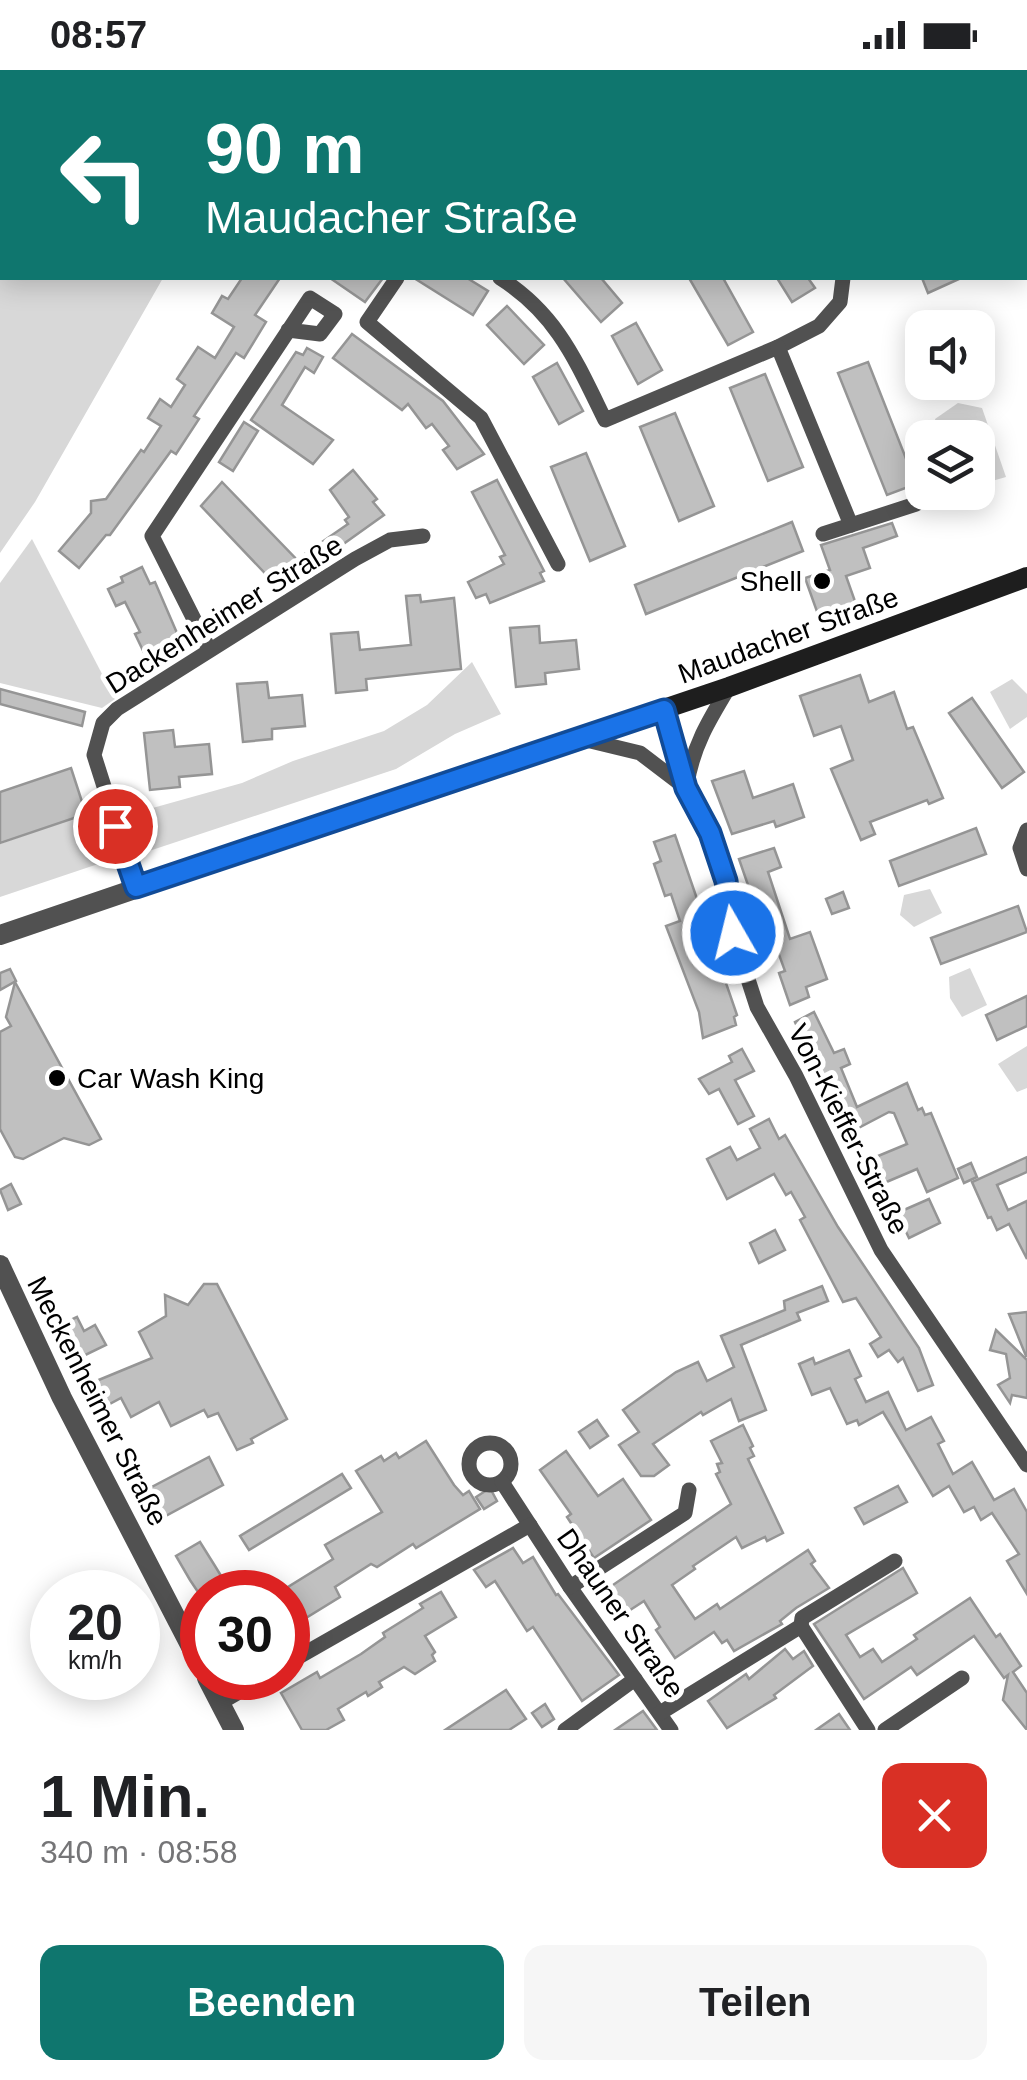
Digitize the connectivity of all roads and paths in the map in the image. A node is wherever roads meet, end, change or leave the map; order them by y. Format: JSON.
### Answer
{"nodes":[{"id":1,"x":396,"y":280,"type":"edge"},
{"id":2,"x":503,"y":280,"type":"edge"},
{"id":3,"x":844,"y":280,"type":"edge"},
{"id":4,"x":288,"y":330,"type":"dead end"},
{"id":5,"x":778,"y":347,"type":"junction"},
{"id":6,"x":905,"y":507,"type":"edge"},
{"id":7,"x":851,"y":524,"type":"junction"},
{"id":8,"x":823,"y":534,"type":"dead end"},
{"id":9,"x":422,"y":536,"type":"dead end"},
{"id":10,"x":558,"y":564,"type":"dead end"},
{"id":11,"x":1027,"y":577,"type":"edge"},
{"id":12,"x":209,"y":650,"type":"junction"},
{"id":13,"x":729,"y":687,"type":"junction"},
{"id":14,"x":664,"y":710,"type":"junction"},
{"id":15,"x":578,"y":738,"type":"junction"},
{"id":16,"x":686,"y":788,"type":"junction"},
{"id":17,"x":1027,"y":830,"type":"edge"},
{"id":18,"x":1027,"y":869,"type":"edge"},
{"id":19,"x":136,"y":887,"type":"junction"},
{"id":20,"x":0,"y":935,"type":"edge"},
{"id":21,"x":0,"y":1265,"type":"edge"},
{"id":22,"x":1027,"y":1466,"type":"edge"},
{"id":23,"x":502,"y":1482,"type":"dead end"},
{"id":24,"x":689,"y":1490,"type":"dead end"},
{"id":25,"x":530,"y":1525,"type":"junction"},
{"id":26,"x":895,"y":1561,"type":"dead end"},
{"id":27,"x":570,"y":1587,"type":"junction"},
{"id":28,"x":180,"y":1626,"type":"edge"},
{"id":29,"x":801,"y":1626,"type":"junction"},
{"id":30,"x":310,"y":1650,"type":"edge"},
{"id":31,"x":962,"y":1678,"type":"dead end"},
{"id":32,"x":635,"y":1679,"type":"junction"},
{"id":33,"x":224,"y":1700,"type":"edge"},
{"id":34,"x":220,"y":1702,"type":"joint"},
{"id":35,"x":660,"y":1713,"type":"junction"},
{"id":36,"x":234,"y":1730,"type":"edge"},
{"id":37,"x":565,"y":1730,"type":"edge"},
{"id":38,"x":671,"y":1730,"type":"edge"},
{"id":39,"x":868,"y":1730,"type":"edge"},
{"id":40,"x":885,"y":1730,"type":"edge"}],
"edges":[{"from":1,"to":10,"type":"street"},
{"from":2,"to":5,"type":"street"},
{"from":3,"to":5,"type":"street"},
{"from":4,"to":12,"type":"street"},
{"from":5,"to":7,"type":"street"},
{"from":6,"to":7,"type":"street"},
{"from":7,"to":8,"type":"street"},
{"from":9,"to":12,"type":"street","name":"Dackenheimer Straße"},
{"from":11,"to":13,"type":"main road","name":"Maudacher Straße"},
{"from":12,"to":19,"type":"street","name":"Dackenheimer Straße"},
{"from":13,"to":14,"type":"main road","name":"Maudacher Straße"},
{"from":13,"to":16,"type":"street"},
{"from":14,"to":15,"type":"main road","name":"Maudacher Straße"},
{"from":14,"to":16,"type":"street","name":"Von-Kieffer-Straße"},
{"from":15,"to":16,"type":"street","name":"Von-Kieffer-Straße"},
{"from":15,"to":19,"type":"street","name":"Maudacher Straße"},
{"from":16,"to":22,"type":"street","name":"Von-Kieffer-Straße"},
{"from":17,"to":18,"type":"street"},
{"from":19,"to":20,"type":"street","name":"Maudacher Straße"},
{"from":21,"to":28,"type":"street","name":"Meckenheimer Straße"},
{"from":23,"to":25,"type":"street","name":"Dhauner Straße"},
{"from":24,"to":27,"type":"street"},
{"from":25,"to":27,"type":"street","name":"Dhauner Straße"},
{"from":25,"to":30,"type":"street","name":"Dhauner Straße"},
{"from":26,"to":29,"type":"street"},
{"from":27,"to":32,"type":"street","name":"Dhauner Straße"},
{"from":29,"to":35,"type":"street"},
{"from":29,"to":39,"type":"street"},
{"from":31,"to":40,"type":"street"},
{"from":32,"to":35,"type":"street","name":"Dhauner Straße"},
{"from":32,"to":37,"type":"street"},
{"from":33,"to":34,"type":"street"},
{"from":34,"to":36,"type":"street"},
{"from":35,"to":38,"type":"street","name":"Dhauner Straße"}]}
